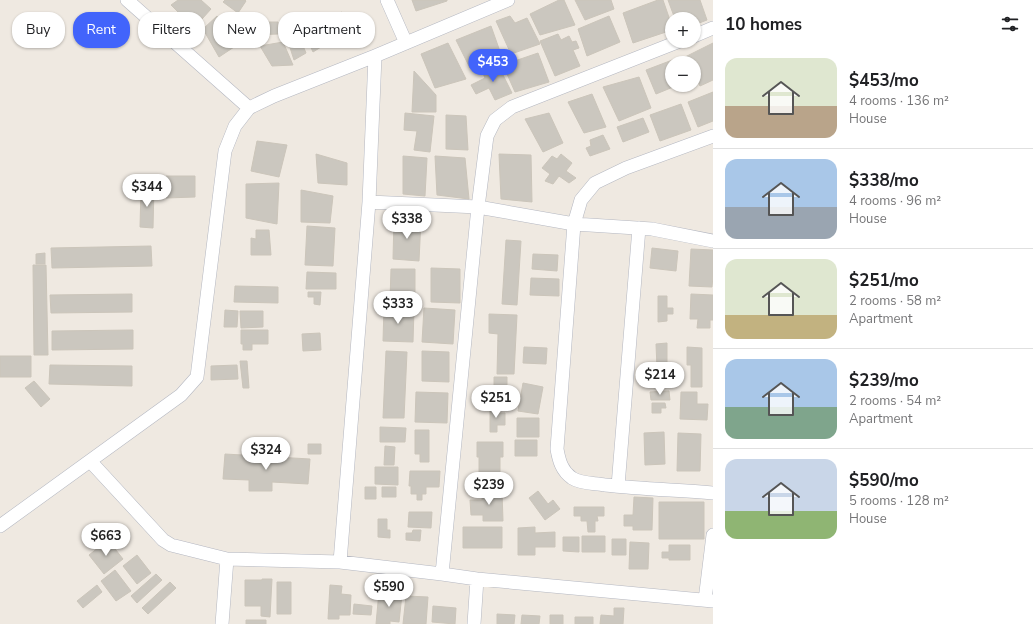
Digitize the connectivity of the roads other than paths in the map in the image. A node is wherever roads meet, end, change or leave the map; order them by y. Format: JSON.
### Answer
{"nodes":[{"id":1,"x":127,"y":0,"type":"edge"},
{"id":2,"x":387,"y":0,"type":"edge"},
{"id":3,"x":508,"y":0,"type":"edge"},
{"id":4,"x":713,"y":28,"type":"edge"},
{"id":5,"x":701,"y":33,"type":"edge"},
{"id":6,"x":406,"y":43,"type":"junction"},
{"id":7,"x":665,"y":47,"type":"edge"},
{"id":8,"x":375,"y":56,"type":"junction"},
{"id":9,"x":249,"y":108,"type":"junction"},
{"id":10,"x":713,"y":136,"type":"edge"},
{"id":11,"x":369,"y":202,"type":"junction"},
{"id":12,"x":478,"y":208,"type":"junction"},
{"id":13,"x":574,"y":224,"type":"junction"},
{"id":14,"x":639,"y":228,"type":"junction"},
{"id":15,"x":713,"y":241,"type":"edge"},
{"id":16,"x":91,"y":462,"type":"junction"},
{"id":17,"x":618,"y":486,"type":"junction"},
{"id":18,"x":713,"y":493,"type":"edge"},
{"id":19,"x":0,"y":526,"type":"edge"},
{"id":20,"x":713,"y":535,"type":"edge"},
{"id":21,"x":227,"y":559,"type":"junction"},
{"id":22,"x":340,"y":562,"type":"junction"},
{"id":23,"x":442,"y":574,"type":"junction"},
{"id":24,"x":477,"y":580,"type":"junction"},
{"id":25,"x":709,"y":601,"type":"edge"},
{"id":26,"x":222,"y":624,"type":"edge"},
{"id":27,"x":474,"y":624,"type":"edge"}],
"edges":[{"from":1,"to":9,"type":"street"},
{"from":2,"to":6,"type":"street"},
{"from":3,"to":6,"type":"street"},
{"from":4,"to":5,"type":"street"},
{"from":6,"to":8,"type":"street"},
{"from":7,"to":12,"type":"street"},
{"from":8,"to":9,"type":"street"},
{"from":8,"to":11,"type":"street"},
{"from":9,"to":16,"type":"street"},
{"from":10,"to":13,"type":"street"},
{"from":11,"to":12,"type":"street"},
{"from":11,"to":22,"type":"street"},
{"from":12,"to":13,"type":"street"},
{"from":12,"to":23,"type":"street"},
{"from":13,"to":14,"type":"street"},
{"from":13,"to":17,"type":"street"},
{"from":14,"to":15,"type":"street"},
{"from":14,"to":17,"type":"street"},
{"from":16,"to":19,"type":"street"},
{"from":16,"to":21,"type":"street"},
{"from":17,"to":18,"type":"street"},
{"from":20,"to":25,"type":"street"},
{"from":21,"to":22,"type":"street"},
{"from":21,"to":26,"type":"street"},
{"from":22,"to":23,"type":"street"},
{"from":23,"to":24,"type":"street"},
{"from":24,"to":25,"type":"street"},
{"from":24,"to":27,"type":"street"}]}
